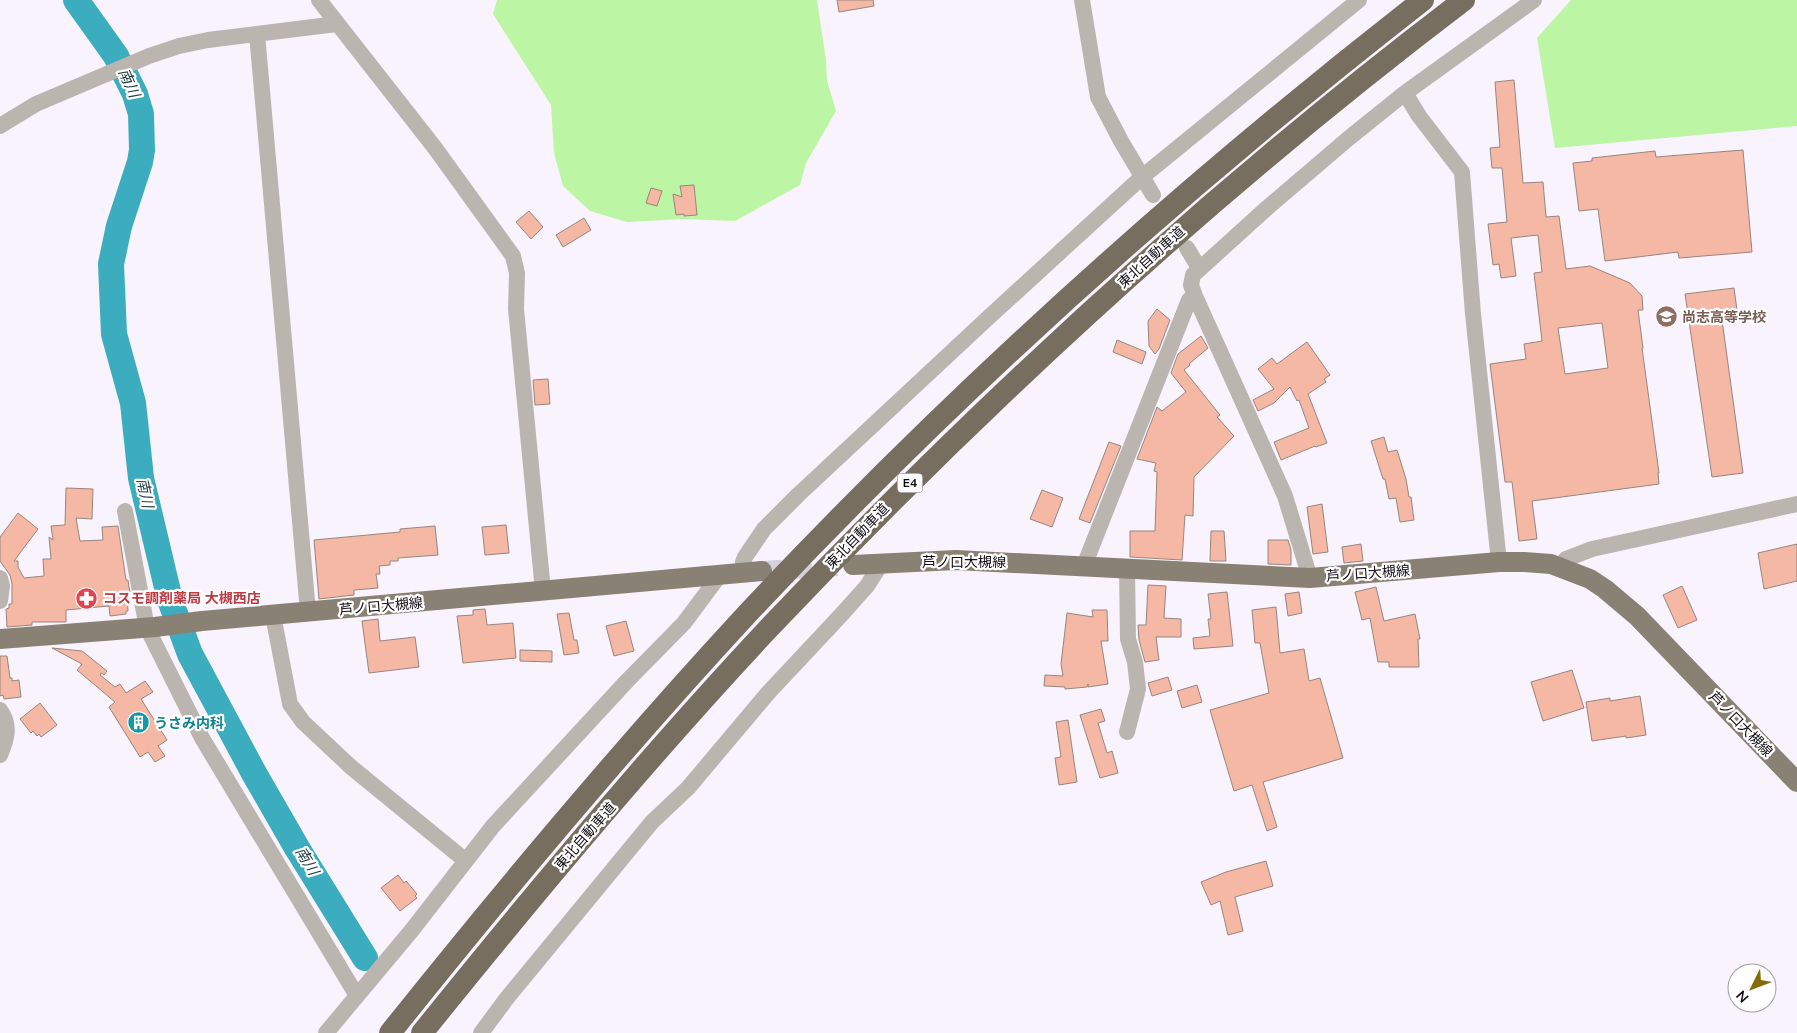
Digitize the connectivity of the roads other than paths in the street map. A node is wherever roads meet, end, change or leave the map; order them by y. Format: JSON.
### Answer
{"nodes":[{"id":1,"x":319,"y":0,"type":"edge"},
{"id":2,"x":1082,"y":0,"type":"edge"},
{"id":3,"x":1359,"y":0,"type":"edge"},
{"id":4,"x":1423,"y":0,"type":"edge"},
{"id":5,"x":1464,"y":0,"type":"edge"},
{"id":6,"x":1534,"y":0,"type":"edge"},
{"id":7,"x":337,"y":24,"type":"junction"},
{"id":8,"x":257,"y":34,"type":"junction"},
{"id":9,"x":1405,"y":93,"type":"junction"},
{"id":10,"x":0,"y":126,"type":"edge"},
{"id":11,"x":1142,"y":177,"type":"junction"},
{"id":12,"x":1153,"y":195,"type":"dead end"},
{"id":13,"x":1187,"y":248,"type":"dead end"},
{"id":14,"x":1199,"y":268,"type":"junction"},
{"id":15,"x":1195,"y":296,"type":"junction"},
{"id":16,"x":1797,"y":504,"type":"edge"},
{"id":17,"x":125,"y":511,"type":"dead end"},
{"id":18,"x":1499,"y":562,"type":"junction"},
{"id":19,"x":881,"y":564,"type":"junction"},
{"id":20,"x":852,"y":565,"type":"tunnel mouth"},
{"id":21,"x":1084,"y":566,"type":"junction"},
{"id":22,"x":1560,"y":566,"type":"junction"},
{"id":23,"x":1127,"y":569,"type":"junction"},
{"id":24,"x":762,"y":572,"type":"tunnel mouth"},
{"id":25,"x":742,"y":574,"type":"junction"},
{"id":26,"x":719,"y":576,"type":"junction"},
{"id":27,"x":0,"y":578,"type":"edge"},
{"id":28,"x":1310,"y":578,"type":"junction"},
{"id":29,"x":543,"y":591,"type":"junction"},
{"id":30,"x":0,"y":600,"type":"edge"},
{"id":31,"x":308,"y":612,"type":"junction"},
{"id":32,"x":273,"y":615,"type":"junction"},
{"id":33,"x":151,"y":627,"type":"junction"},
{"id":34,"x":0,"y":639,"type":"edge"},
{"id":35,"x":0,"y":710,"type":"edge"},
{"id":36,"x":1127,"y":732,"type":"dead end"},
{"id":37,"x":0,"y":756,"type":"edge"},
{"id":38,"x":1797,"y":782,"type":"edge"},
{"id":39,"x":466,"y":861,"type":"junction"},
{"id":40,"x":357,"y":996,"type":"junction"},
{"id":41,"x":326,"y":1033,"type":"edge"},
{"id":42,"x":390,"y":1033,"type":"edge"},
{"id":43,"x":422,"y":1033,"type":"edge"},
{"id":44,"x":481,"y":1033,"type":"edge"}],
"edges":[{"from":1,"to":7,"type":"street"},
{"from":2,"to":11,"type":"street"},
{"from":3,"to":11,"type":"street"},
{"from":4,"to":42,"type":"highway","name":"東北自動車道","number":"E4"},
{"from":5,"to":43,"type":"highway","name":"東北自動車道","number":"E4"},
{"from":6,"to":9,"type":"street"},
{"from":7,"to":8,"type":"street"},
{"from":7,"to":29,"type":"street"},
{"from":8,"to":10,"type":"street"},
{"from":8,"to":31,"type":"street"},
{"from":9,"to":14,"type":"street"},
{"from":9,"to":18,"type":"street"},
{"from":11,"to":12,"type":"street"},
{"from":11,"to":25,"type":"street"},
{"from":13,"to":14,"type":"street"},
{"from":14,"to":15,"type":"street"},
{"from":15,"to":21,"type":"street"},
{"from":15,"to":28,"type":"street"},
{"from":16,"to":22,"type":"street"},
{"from":17,"to":33,"type":"street"},
{"from":18,"to":22,"type":"main road","name":"芦ノ口大槻線"},
{"from":18,"to":28,"type":"main road","name":"芦ノ口大槻線"},
{"from":19,"to":20,"type":"main road","name":"芦ノ口大槻線"},
{"from":19,"to":21,"type":"main road","name":"芦ノ口大槻線"},
{"from":19,"to":44,"type":"street"},
{"from":21,"to":23,"type":"main road","name":"芦ノ口大槻線"},
{"from":22,"to":38,"type":"main road","name":"芦ノ口大槻線"},
{"from":23,"to":28,"type":"main road","name":"芦ノ口大槻線"},
{"from":23,"to":36,"type":"street"},
{"from":24,"to":25,"type":"main road","name":"芦ノ口大槻線"},
{"from":25,"to":26,"type":"main road","name":"芦ノ口大槻線"},
{"from":26,"to":29,"type":"main road","name":"芦ノ口大槻線"},
{"from":26,"to":39,"type":"street"},
{"from":27,"to":30,"type":"street"},
{"from":29,"to":31,"type":"main road","name":"芦ノ口大槻線"},
{"from":31,"to":32,"type":"main road","name":"芦ノ口大槻線"},
{"from":32,"to":33,"type":"main road","name":"芦ノ口大槻線"},
{"from":32,"to":39,"type":"street"},
{"from":33,"to":34,"type":"main road","name":"芦ノ口大槻線"},
{"from":33,"to":40,"type":"street"},
{"from":35,"to":37,"type":"street"},
{"from":39,"to":40,"type":"street"},
{"from":40,"to":41,"type":"street"}]}
